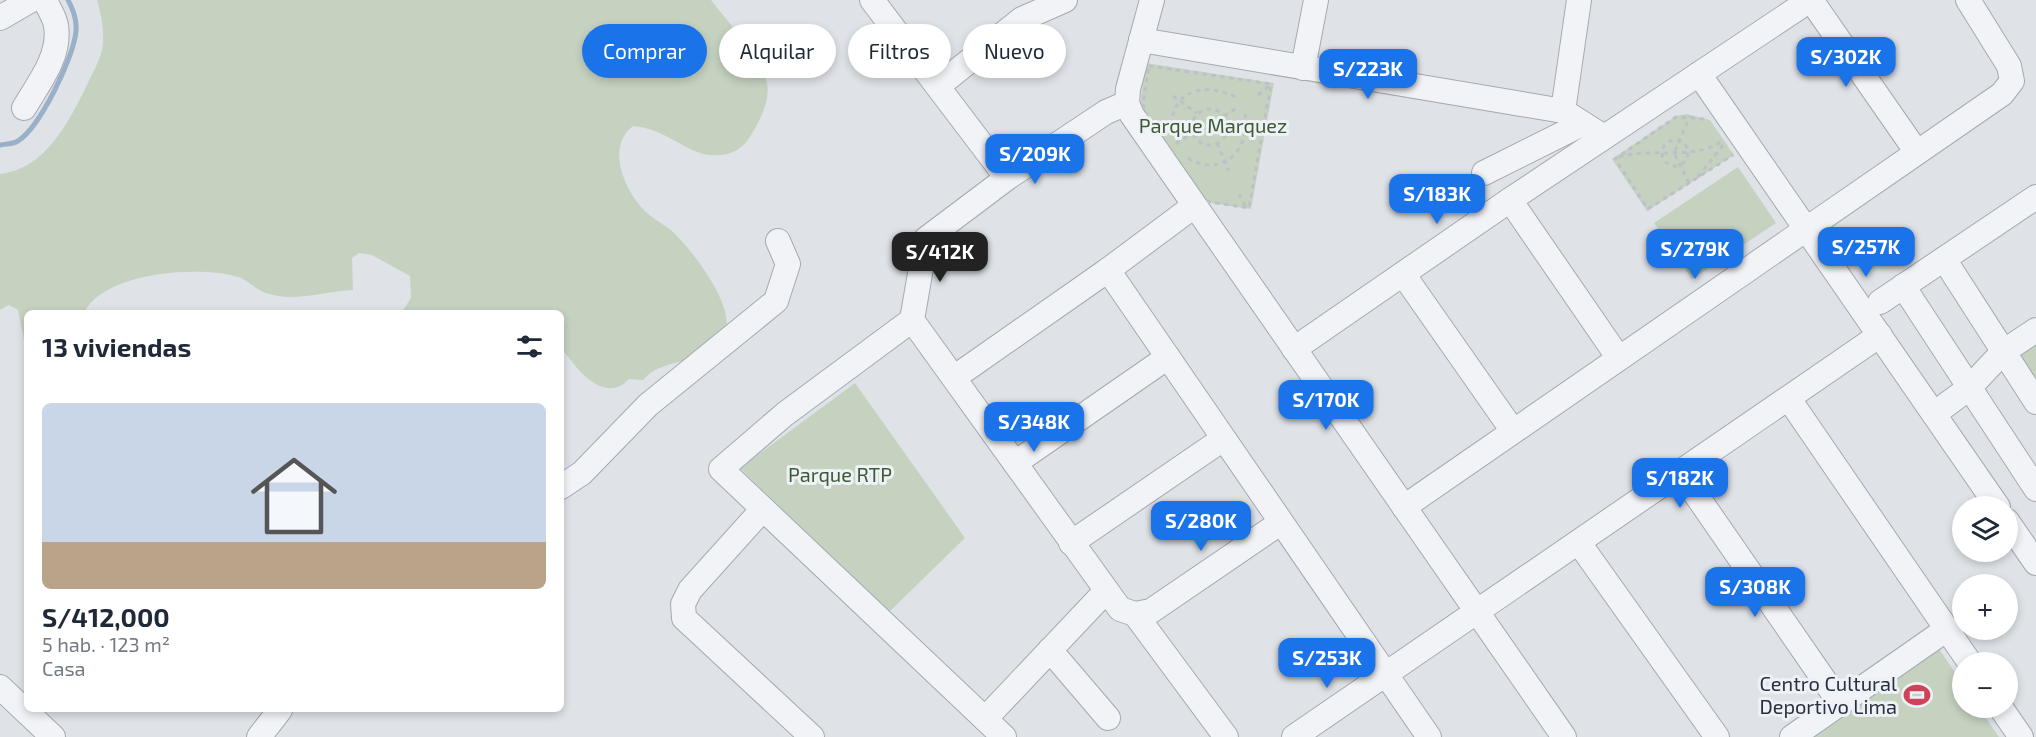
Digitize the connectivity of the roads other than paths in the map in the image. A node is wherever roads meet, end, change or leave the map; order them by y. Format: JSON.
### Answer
{"nodes":[{"id":1,"x":31,"y":0,"type":"edge"},
{"id":2,"x":45,"y":0,"type":"edge"},
{"id":3,"x":872,"y":0,"type":"edge"},
{"id":4,"x":1065,"y":0,"type":"edge"},
{"id":5,"x":1152,"y":0,"type":"edge"},
{"id":6,"x":1316,"y":0,"type":"edge"},
{"id":7,"x":1579,"y":0,"type":"edge"},
{"id":8,"x":1811,"y":0,"type":"edge"},
{"id":9,"x":1968,"y":0,"type":"edge"},
{"id":10,"x":0,"y":18,"type":"edge"},
{"id":11,"x":1141,"y":40,"type":"junction"},
{"id":12,"x":1303,"y":68,"type":"junction"},
{"id":13,"x":1699,"y":74,"type":"junction"},
{"id":14,"x":938,"y":86,"type":"junction"},
{"id":15,"x":1127,"y":103,"type":"junction"},
{"id":16,"x":24,"y":108,"type":"dead end"},
{"id":17,"x":1573,"y":117,"type":"junction"},
{"id":18,"x":1604,"y":137,"type":"junction"},
{"id":19,"x":1916,"y":151,"type":"junction"},
{"id":20,"x":1484,"y":173,"type":"dead end"},
{"id":21,"x":1007,"y":178,"type":"junction"},
{"id":22,"x":2036,"y":197,"type":"edge"},
{"id":23,"x":1510,"y":200,"type":"junction"},
{"id":24,"x":1194,"y":206,"type":"junction"},
{"id":25,"x":1806,"y":228,"type":"junction"},
{"id":26,"x":778,"y":241,"type":"dead end"},
{"id":27,"x":1944,"y":259,"type":"junction"},
{"id":28,"x":1108,"y":270,"type":"junction"},
{"id":29,"x":1403,"y":274,"type":"junction"},
{"id":30,"x":1903,"y":286,"type":"junction"},
{"id":31,"x":1880,"y":302,"type":"dead end"},
{"id":32,"x":912,"y":320,"type":"junction"},
{"id":33,"x":2036,"y":330,"type":"edge"},
{"id":34,"x":1880,"y":335,"type":"junction"},
{"id":35,"x":1294,"y":349,"type":"junction"},
{"id":36,"x":2003,"y":352,"type":"junction"},
{"id":37,"x":1167,"y":357,"type":"junction"},
{"id":38,"x":1618,"y":357,"type":"junction"},
{"id":39,"x":955,"y":377,"type":"junction"},
{"id":40,"x":1969,"y":388,"type":"junction"},
{"id":41,"x":1789,"y":399,"type":"junction"},
{"id":42,"x":2036,"y":402,"type":"edge"},
{"id":43,"x":1934,"y":414,"type":"junction"},
{"id":44,"x":1513,"y":431,"type":"junction"},
{"id":45,"x":1223,"y":439,"type":"junction"},
{"id":46,"x":1015,"y":463,"type":"junction"},
{"id":47,"x":1681,"y":473,"type":"junction"},
{"id":48,"x":564,"y":485,"type":"edge"},
{"id":49,"x":2036,"y":489,"type":"edge"},
{"id":50,"x":1990,"y":496,"type":"edge"},
{"id":51,"x":1404,"y":507,"type":"junction"},
{"id":52,"x":763,"y":509,"type":"junction"},
{"id":53,"x":1280,"y":523,"type":"junction"},
{"id":54,"x":2018,"y":536,"type":"edge"},
{"id":55,"x":1071,"y":543,"type":"junction"},
{"id":56,"x":1578,"y":543,"type":"junction"},
{"id":57,"x":2036,"y":563,"type":"edge"},
{"id":58,"x":1106,"y":591,"type":"junction"},
{"id":59,"x":1475,"y":613,"type":"junction"},
{"id":60,"x":1135,"y":614,"type":"junction"},
{"id":61,"x":1947,"y":629,"type":"junction"},
{"id":62,"x":1050,"y":650,"type":"junction"},
{"id":63,"x":1963,"y":652,"type":"edge"},
{"id":64,"x":1384,"y":675,"type":"junction"},
{"id":65,"x":0,"y":687,"type":"edge"},
{"id":66,"x":1840,"y":704,"type":"junction"},
{"id":67,"x":24,"y":710,"type":"edge"},
{"id":68,"x":26,"y":712,"type":"edge"},
{"id":69,"x":278,"y":712,"type":"edge"},
{"id":70,"x":1108,"y":718,"type":"dead end"},
{"id":71,"x":2008,"y":718,"type":"edge"},
{"id":72,"x":985,"y":719,"type":"junction"},
{"id":73,"x":53,"y":737,"type":"edge"},
{"id":74,"x":259,"y":737,"type":"edge"},
{"id":75,"x":812,"y":737,"type":"edge"},
{"id":76,"x":1004,"y":737,"type":"edge"},
{"id":77,"x":1226,"y":737,"type":"edge"},
{"id":78,"x":1294,"y":737,"type":"edge"},
{"id":79,"x":1429,"y":737,"type":"edge"},
{"id":80,"x":1564,"y":737,"type":"edge"},
{"id":81,"x":1717,"y":737,"type":"edge"},
{"id":82,"x":1792,"y":737,"type":"edge"},
{"id":83,"x":2021,"y":737,"type":"edge"}],
"edges":[{"from":1,"to":10,"type":"street"},
{"from":2,"to":16,"type":"street"},
{"from":3,"to":14,"type":"street"},
{"from":4,"to":14,"type":"street"},
{"from":5,"to":11,"type":"street"},
{"from":6,"to":12,"type":"street"},
{"from":7,"to":17,"type":"street"},
{"from":8,"to":13,"type":"street"},
{"from":8,"to":19,"type":"street"},
{"from":9,"to":19,"type":"street"},
{"from":11,"to":12,"type":"street"},
{"from":11,"to":15,"type":"street"},
{"from":12,"to":17,"type":"street"},
{"from":13,"to":18,"type":"street"},
{"from":13,"to":25,"type":"street"},
{"from":14,"to":21,"type":"street"},
{"from":15,"to":21,"type":"street"},
{"from":15,"to":24,"type":"street"},
{"from":17,"to":18,"type":"street"},
{"from":17,"to":20,"type":"street"},
{"from":18,"to":23,"type":"street"},
{"from":19,"to":25,"type":"street"},
{"from":21,"to":32,"type":"street"},
{"from":22,"to":27,"type":"street"},
{"from":23,"to":29,"type":"street"},
{"from":23,"to":38,"type":"street"},
{"from":24,"to":28,"type":"street"},
{"from":24,"to":35,"type":"street"},
{"from":25,"to":34,"type":"street"},
{"from":25,"to":38,"type":"street"},
{"from":26,"to":48,"type":"street"},
{"from":27,"to":30,"type":"street"},
{"from":27,"to":36,"type":"street"},
{"from":28,"to":37,"type":"street"},
{"from":28,"to":39,"type":"street"},
{"from":29,"to":35,"type":"street"},
{"from":29,"to":44,"type":"street"},
{"from":30,"to":31,"type":"street"},
{"from":30,"to":40,"type":"street"},
{"from":32,"to":39,"type":"street"},
{"from":32,"to":52,"type":"street"},
{"from":33,"to":36,"type":"street"},
{"from":34,"to":41,"type":"street"},
{"from":34,"to":43,"type":"street"},
{"from":35,"to":51,"type":"street"},
{"from":36,"to":40,"type":"street"},
{"from":36,"to":42,"type":"street"},
{"from":37,"to":45,"type":"street"},
{"from":37,"to":46,"type":"street"},
{"from":38,"to":44,"type":"street"},
{"from":39,"to":46,"type":"street"},
{"from":40,"to":43,"type":"street"},
{"from":40,"to":49,"type":"street"},
{"from":41,"to":47,"type":"street"},
{"from":41,"to":61,"type":"street"},
{"from":43,"to":50,"type":"street"},
{"from":44,"to":51,"type":"street"},
{"from":45,"to":53,"type":"street"},
{"from":45,"to":55,"type":"street"},
{"from":46,"to":55,"type":"street"},
{"from":47,"to":56,"type":"street"},
{"from":47,"to":66,"type":"street"},
{"from":51,"to":59,"type":"street"},
{"from":52,"to":72,"type":"street"},
{"from":52,"to":75,"type":"street"},
{"from":53,"to":60,"type":"street"},
{"from":53,"to":64,"type":"street"},
{"from":54,"to":57,"type":"street"},
{"from":55,"to":58,"type":"street"},
{"from":56,"to":59,"type":"street"},
{"from":56,"to":81,"type":"street"},
{"from":58,"to":60,"type":"street"},
{"from":58,"to":62,"type":"street"},
{"from":59,"to":64,"type":"street"},
{"from":59,"to":80,"type":"street"},
{"from":60,"to":77,"type":"street"},
{"from":61,"to":63,"type":"street"},
{"from":61,"to":66,"type":"street"},
{"from":62,"to":70,"type":"street"},
{"from":62,"to":72,"type":"street"},
{"from":64,"to":78,"type":"street"},
{"from":64,"to":79,"type":"street"},
{"from":65,"to":67,"type":"street"},
{"from":66,"to":82,"type":"street"},
{"from":68,"to":73,"type":"street"},
{"from":69,"to":74,"type":"street"},
{"from":71,"to":83,"type":"street"},
{"from":72,"to":76,"type":"street"}]}
